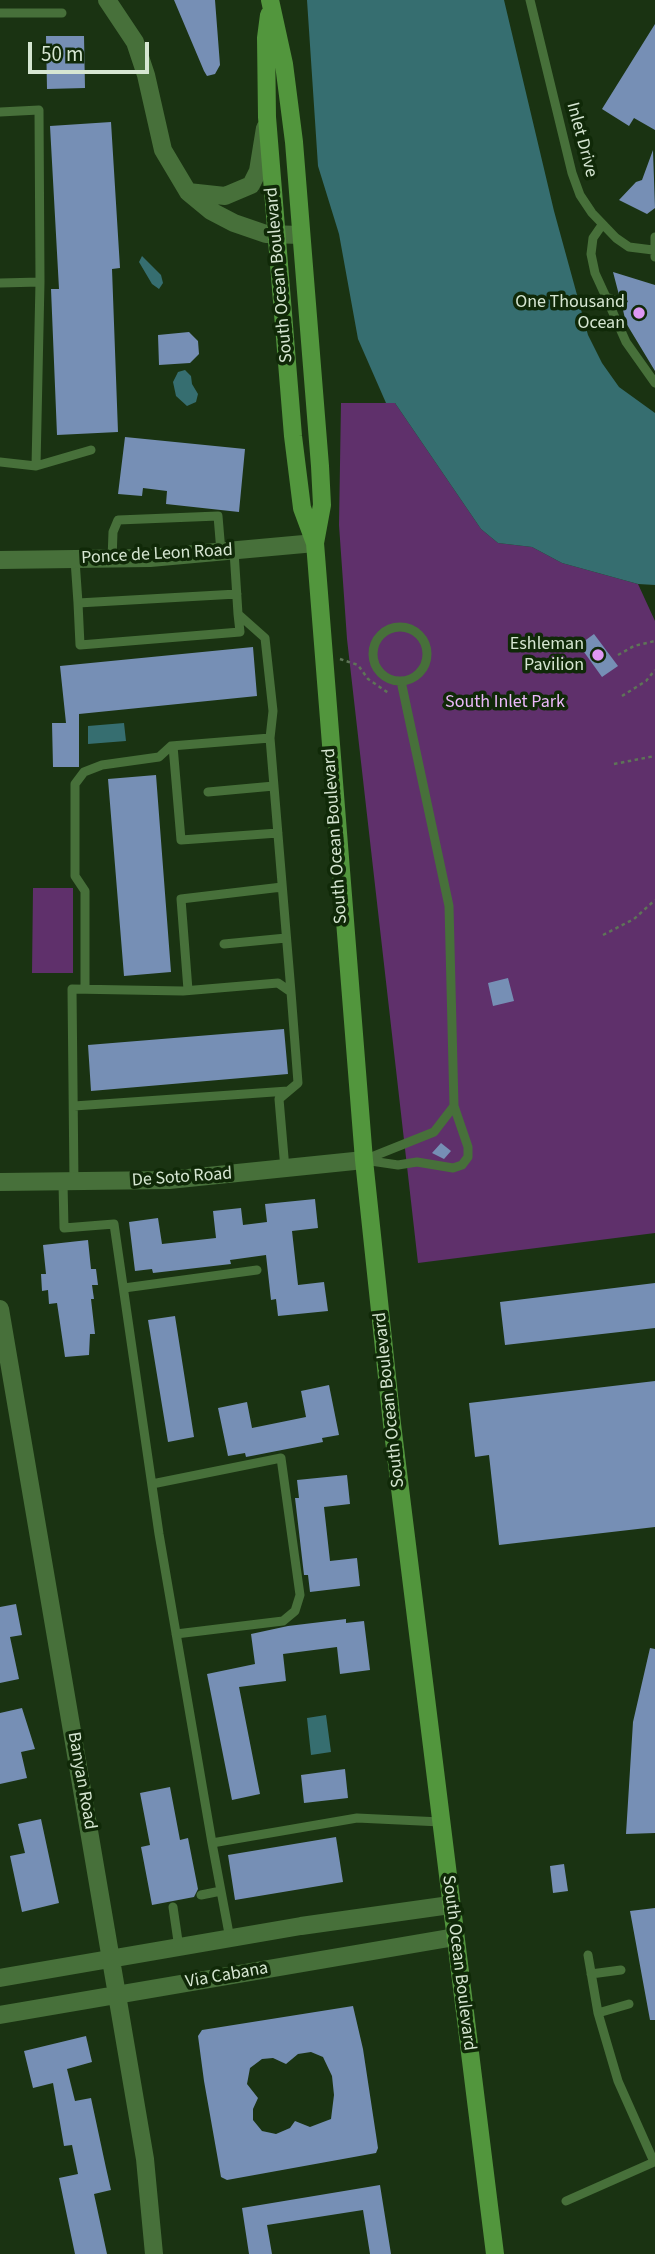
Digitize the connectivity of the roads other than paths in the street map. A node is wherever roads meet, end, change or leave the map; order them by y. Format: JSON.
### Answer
{"nodes":[{"id":1,"x":107,"y":0,"type":"edge"},
{"id":2,"x":530,"y":0,"type":"edge"},
{"id":3,"x":270,"y":2,"type":"edge"},
{"id":4,"x":0,"y":13,"type":"edge"},
{"id":5,"x":62,"y":13,"type":"dead end"},
{"id":6,"x":0,"y":112,"type":"edge"},
{"id":7,"x":267,"y":117,"type":"junction"},
{"id":8,"x":188,"y":192,"type":"junction"},
{"id":9,"x":602,"y":225,"type":"junction"},
{"id":10,"x":301,"y":235,"type":"junction"},
{"id":11,"x":277,"y":236,"type":"junction"},
{"id":12,"x":655,"y":237,"type":"edge"},
{"id":13,"x":654,"y":253,"type":"edge"},
{"id":14,"x":40,"y":282,"type":"junction"},
{"id":15,"x":0,"y":283,"type":"edge"},
{"id":16,"x":606,"y":297,"type":"junction"},
{"id":17,"x":621,"y":303,"type":"dead end"},
{"id":18,"x":655,"y":383,"type":"edge"},
{"id":19,"x":91,"y":450,"type":"dead end"},
{"id":20,"x":0,"y":462,"type":"edge"},
{"id":21,"x":36,"y":466,"type":"junction"},
{"id":22,"x":314,"y":543,"type":"junction"},
{"id":23,"x":228,"y":552,"type":"junction"},
{"id":24,"x":0,"y":559,"type":"edge"},
{"id":25,"x":75,"y":560,"type":"junction"},
{"id":26,"x":112,"y":560,"type":"junction"},
{"id":27,"x":237,"y":594,"type":"junction"},
{"id":28,"x":78,"y":603,"type":"junction"},
{"id":29,"x":238,"y":614,"type":"junction"},
{"id":30,"x":401,"y":681,"type":"junction"},
{"id":31,"x":270,"y":738,"type":"junction"},
{"id":32,"x":173,"y":746,"type":"junction"},
{"id":33,"x":274,"y":786,"type":"junction"},
{"id":34,"x":208,"y":792,"type":"dead end"},
{"id":35,"x":278,"y":833,"type":"junction"},
{"id":36,"x":282,"y":887,"type":"junction"},
{"id":37,"x":286,"y":938,"type":"junction"},
{"id":38,"x":224,"y":943,"type":"dead end"},
{"id":39,"x":85,"y":989,"type":"junction"},
{"id":40,"x":188,"y":990,"type":"junction"},
{"id":41,"x":290,"y":992,"type":"junction"},
{"id":42,"x":288,"y":1091,"type":"junction"},
{"id":43,"x":74,"y":1105,"type":"junction"},
{"id":44,"x":454,"y":1106,"type":"junction"},
{"id":45,"x":364,"y":1160,"type":"junction"},
{"id":46,"x":285,"y":1169,"type":"junction"},
{"id":47,"x":0,"y":1182,"type":"edge"},
{"id":48,"x":68,"y":1183,"type":"junction"},
{"id":49,"x":257,"y":1270,"type":"dead end"},
{"id":50,"x":124,"y":1288,"type":"junction"},
{"id":51,"x":0,"y":1309,"type":"edge"},
{"id":52,"x":152,"y":1484,"type":"junction"},
{"id":53,"x":176,"y":1634,"type":"junction"},
{"id":54,"x":441,"y":1822,"type":"junction"},
{"id":55,"x":212,"y":1843,"type":"junction"},
{"id":56,"x":221,"y":1891,"type":"junction"},
{"id":57,"x":201,"y":1895,"type":"dead end"},
{"id":58,"x":450,"y":1905,"type":"junction"},
{"id":59,"x":173,"y":1907,"type":"dead end"},
{"id":60,"x":455,"y":1937,"type":"junction"},
{"id":61,"x":230,"y":1939,"type":"junction"},
{"id":62,"x":179,"y":1948,"type":"junction"},
{"id":63,"x":588,"y":1955,"type":"dead end"},
{"id":64,"x":111,"y":1959,"type":"junction"},
{"id":65,"x":621,"y":1970,"type":"dead end"},
{"id":66,"x":591,"y":1974,"type":"junction"},
{"id":67,"x":0,"y":1978,"type":"edge"},
{"id":68,"x":117,"y":1996,"type":"junction"},
{"id":69,"x":629,"y":2004,"type":"dead end"},
{"id":70,"x":598,"y":2013,"type":"junction"},
{"id":71,"x":0,"y":2015,"type":"edge"},
{"id":72,"x":655,"y":2163,"type":"edge"},
{"id":73,"x":566,"y":2201,"type":"dead end"},
{"id":74,"x":154,"y":2254,"type":"edge"},
{"id":75,"x":495,"y":2254,"type":"edge"}],
"edges":[{"from":1,"to":8,"type":"street"},
{"from":2,"to":9,"type":"lane","name":"Inlet Drive"},
{"from":3,"to":7,"type":"main road","name":"South Ocean Boulevard"},
{"from":3,"to":10,"type":"main road","name":"South Ocean Boulevard"},
{"from":4,"to":5,"type":"lane"},
{"from":6,"to":14,"type":"lane"},
{"from":7,"to":8,"type":"street"},
{"from":7,"to":11,"type":"main road","name":"South Ocean Boulevard"},
{"from":8,"to":11,"type":"street"},
{"from":9,"to":13,"type":"lane","name":"Inlet Drive"},
{"from":9,"to":16,"type":"lane"},
{"from":10,"to":11,"type":"street"},
{"from":10,"to":22,"type":"main road","name":"South Ocean Boulevard"},
{"from":11,"to":22,"type":"main road","name":"South Ocean Boulevard"},
{"from":12,"to":13,"type":"lane"},
{"from":14,"to":15,"type":"lane"},
{"from":14,"to":21,"type":"lane"},
{"from":16,"to":17,"type":"lane"},
{"from":16,"to":18,"type":"lane"},
{"from":19,"to":21,"type":"lane"},
{"from":20,"to":21,"type":"lane"},
{"from":22,"to":23,"type":"street","name":"Ponce de Leon Road"},
{"from":22,"to":45,"type":"main road","name":"South Ocean Boulevard"},
{"from":23,"to":26,"type":"street","name":"Ponce de Leon Road"},
{"from":23,"to":26,"type":"lane"},
{"from":23,"to":27,"type":"lane"},
{"from":24,"to":25,"type":"street","name":"Ponce de Leon Road"},
{"from":25,"to":26,"type":"street","name":"Ponce de Leon Road"},
{"from":25,"to":28,"type":"lane"},
{"from":27,"to":28,"type":"lane"},
{"from":27,"to":29,"type":"lane"},
{"from":28,"to":29,"type":"lane"},
{"from":29,"to":31,"type":"lane"},
{"from":30,"to":30,"type":"lane"},
{"from":30,"to":44,"type":"lane"},
{"from":31,"to":32,"type":"lane"},
{"from":31,"to":33,"type":"lane"},
{"from":32,"to":35,"type":"lane"},
{"from":32,"to":39,"type":"lane"},
{"from":33,"to":34,"type":"lane"},
{"from":33,"to":35,"type":"lane"},
{"from":35,"to":36,"type":"lane"},
{"from":36,"to":37,"type":"lane"},
{"from":36,"to":40,"type":"lane"},
{"from":37,"to":38,"type":"lane"},
{"from":37,"to":41,"type":"lane"},
{"from":39,"to":40,"type":"lane"},
{"from":39,"to":43,"type":"lane"},
{"from":40,"to":41,"type":"lane"},
{"from":41,"to":42,"type":"lane"},
{"from":42,"to":43,"type":"lane"},
{"from":42,"to":46,"type":"lane"},
{"from":43,"to":48,"type":"lane"},
{"from":44,"to":45,"type":"lane"},
{"from":44,"to":45,"type":"lane"},
{"from":45,"to":46,"type":"street","name":"De Soto Road"},
{"from":45,"to":54,"type":"main road","name":"South Ocean Boulevard"},
{"from":46,"to":48,"type":"street","name":"De Soto Road"},
{"from":47,"to":48,"type":"street","name":"De Soto Road"},
{"from":48,"to":50,"type":"lane"},
{"from":49,"to":50,"type":"lane"},
{"from":50,"to":52,"type":"lane"},
{"from":51,"to":64,"type":"street","name":"Banyan Road"},
{"from":52,"to":53,"type":"lane"},
{"from":52,"to":53,"type":"lane"},
{"from":53,"to":55,"type":"lane"},
{"from":54,"to":55,"type":"lane"},
{"from":54,"to":58,"type":"main road","name":"South Ocean Boulevard"},
{"from":55,"to":56,"type":"lane"},
{"from":56,"to":57,"type":"lane"},
{"from":56,"to":61,"type":"lane"},
{"from":58,"to":60,"type":"main road","name":"South Ocean Boulevard"},
{"from":58,"to":61,"type":"street","name":"Via Cabana"},
{"from":59,"to":62,"type":"lane"},
{"from":60,"to":68,"type":"street","name":"Via Cabana"},
{"from":60,"to":75,"type":"main road","name":"South Ocean Boulevard"},
{"from":61,"to":62,"type":"street","name":"Via Cabana"},
{"from":62,"to":64,"type":"street","name":"Via Cabana"},
{"from":63,"to":66,"type":"lane"},
{"from":64,"to":67,"type":"street","name":"Via Cabana"},
{"from":64,"to":68,"type":"street","name":"Banyan Road"},
{"from":65,"to":66,"type":"lane"},
{"from":66,"to":70,"type":"lane"},
{"from":68,"to":71,"type":"street","name":"Via Cabana"},
{"from":68,"to":74,"type":"street","name":"Banyan Road"},
{"from":69,"to":70,"type":"lane"},
{"from":70,"to":72,"type":"lane"},
{"from":72,"to":73,"type":"lane"}]}
